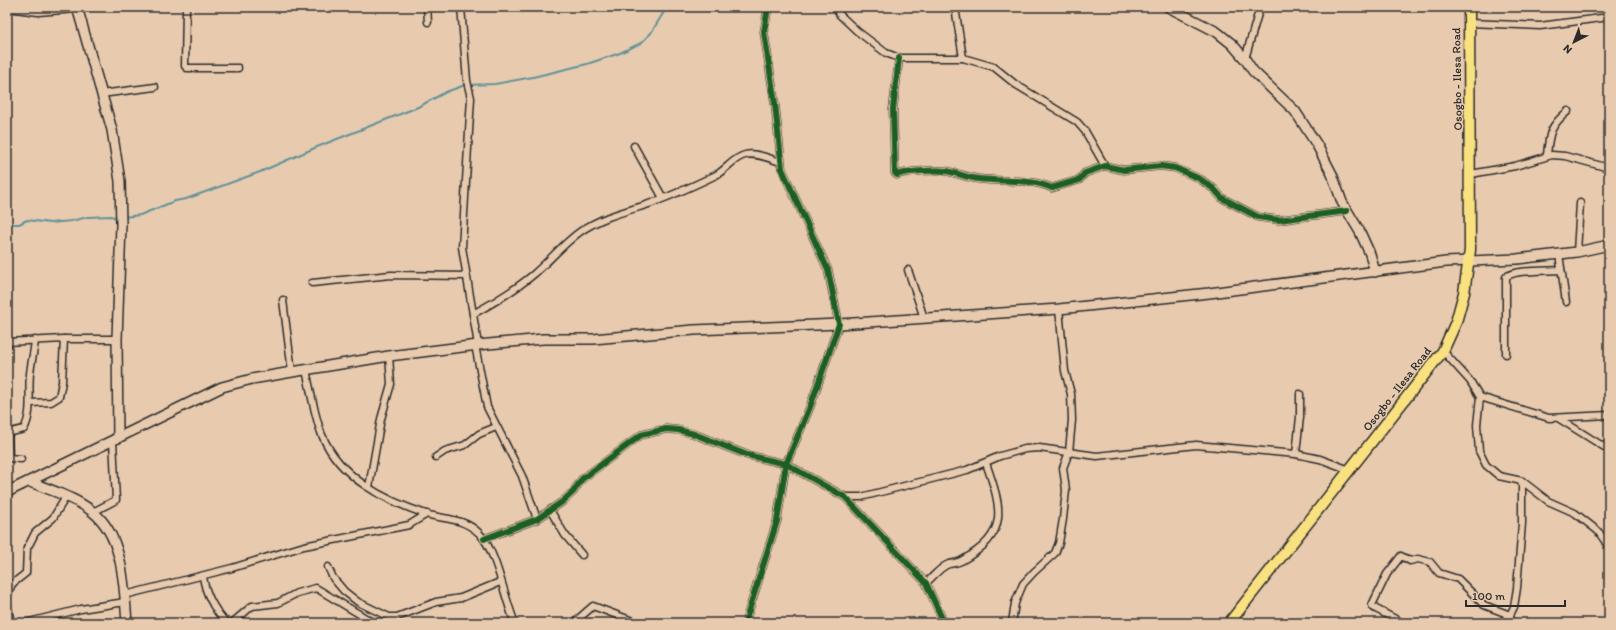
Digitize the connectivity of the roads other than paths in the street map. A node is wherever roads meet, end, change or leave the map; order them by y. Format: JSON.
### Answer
{"nodes":[{"id":1,"x":186,"y":7,"type":"edge"},
{"id":2,"x":293,"y":7,"type":"edge"},
{"id":3,"x":299,"y":7,"type":"edge"},
{"id":4,"x":427,"y":7,"type":"edge"},
{"id":5,"x":461,"y":7,"type":"edge"},
{"id":6,"x":768,"y":7,"type":"edge"},
{"id":7,"x":835,"y":7,"type":"edge"},
{"id":8,"x":955,"y":7,"type":"edge"},
{"id":9,"x":1168,"y":7,"type":"edge"},
{"id":10,"x":1260,"y":7,"type":"edge"},
{"id":11,"x":1470,"y":7,"type":"edge"},
{"id":12,"x":7,"y":8,"type":"edge"},
{"id":13,"x":77,"y":8,"type":"edge"},
{"id":14,"x":1609,"y":17,"type":"edge"},
{"id":15,"x":428,"y":22,"type":"dead end"},
{"id":16,"x":1470,"y":23,"type":"junction"},
{"id":17,"x":899,"y":58,"type":"junction"},
{"id":18,"x":964,"y":58,"type":"junction"},
{"id":19,"x":1246,"y":59,"type":"junction"},
{"id":20,"x":238,"y":68,"type":"dead end"},
{"id":21,"x":155,"y":87,"type":"dead end"},
{"id":22,"x":101,"y":94,"type":"junction"},
{"id":23,"x":1568,"y":111,"type":"dead end"},
{"id":24,"x":634,"y":146,"type":"dead end"},
{"id":25,"x":1546,"y":155,"type":"junction"},
{"id":26,"x":781,"y":162,"type":"junction"},
{"id":27,"x":1106,"y":166,"type":"junction"},
{"id":28,"x":1609,"y":168,"type":"edge"},
{"id":29,"x":1471,"y":174,"type":"junction"},
{"id":30,"x":663,"y":198,"type":"junction"},
{"id":31,"x":1580,"y":203,"type":"dead end"},
{"id":32,"x":1347,"y":211,"type":"junction"},
{"id":33,"x":1609,"y":245,"type":"edge"},
{"id":34,"x":1577,"y":252,"type":"junction"},
{"id":35,"x":1559,"y":254,"type":"junction"},
{"id":36,"x":1517,"y":260,"type":"junction"},
{"id":37,"x":1469,"y":262,"type":"junction"},
{"id":38,"x":908,"y":270,"type":"dead end"},
{"id":39,"x":1561,"y":270,"type":"junction"},
{"id":40,"x":1376,"y":272,"type":"junction"},
{"id":41,"x":1517,"y":273,"type":"junction"},
{"id":42,"x":466,"y":276,"type":"junction"},
{"id":43,"x":312,"y":283,"type":"dead end"},
{"id":44,"x":283,"y":300,"type":"dead end"},
{"id":45,"x":1566,"y":302,"type":"dead end"},
{"id":46,"x":1059,"y":309,"type":"junction"},
{"id":47,"x":473,"y":314,"type":"junction"},
{"id":48,"x":924,"y":318,"type":"junction"},
{"id":49,"x":839,"y":324,"type":"junction"},
{"id":50,"x":64,"y":339,"type":"junction"},
{"id":51,"x":35,"y":340,"type":"junction"},
{"id":52,"x":117,"y":340,"type":"junction"},
{"id":53,"x":7,"y":342,"type":"edge"},
{"id":54,"x":477,"y":345,"type":"junction"},
{"id":55,"x":1444,"y":351,"type":"junction"},
{"id":56,"x":1506,"y":354,"type":"dead end"},
{"id":57,"x":389,"y":356,"type":"junction"},
{"id":58,"x":306,"y":370,"type":"junction"},
{"id":59,"x":292,"y":372,"type":"junction"},
{"id":60,"x":1300,"y":394,"type":"dead end"},
{"id":61,"x":1480,"y":397,"type":"junction"},
{"id":62,"x":30,"y":403,"type":"junction"},
{"id":63,"x":1609,"y":415,"type":"edge"},
{"id":64,"x":1556,"y":418,"type":"junction"},
{"id":65,"x":496,"y":427,"type":"junction"},
{"id":66,"x":7,"y":433,"type":"edge"},
{"id":67,"x":116,"y":439,"type":"junction"},
{"id":68,"x":1609,"y":450,"type":"edge"},
{"id":69,"x":1069,"y":452,"type":"junction"},
{"id":70,"x":1296,"y":454,"type":"junction"},
{"id":71,"x":436,"y":457,"type":"dead end"},
{"id":72,"x":21,"y":459,"type":"dead end"},
{"id":73,"x":986,"y":463,"type":"junction"},
{"id":74,"x":786,"y":464,"type":"junction"},
{"id":75,"x":1350,"y":470,"type":"junction"},
{"id":76,"x":1522,"y":481,"type":"junction"},
{"id":77,"x":30,"y":482,"type":"junction"},
{"id":78,"x":369,"y":487,"type":"junction"},
{"id":79,"x":7,"y":492,"type":"edge"},
{"id":80,"x":66,"y":497,"type":"junction"},
{"id":81,"x":845,"y":497,"type":"junction"},
{"id":82,"x":550,"y":510,"type":"junction"},
{"id":83,"x":94,"y":512,"type":"junction"},
{"id":84,"x":427,"y":514,"type":"junction"},
{"id":85,"x":537,"y":519,"type":"junction"},
{"id":86,"x":484,"y":539,"type":"junction"},
{"id":87,"x":1609,"y":546,"type":"edge"},
{"id":88,"x":582,"y":555,"type":"dead end"},
{"id":89,"x":328,"y":567,"type":"dead end"},
{"id":90,"x":203,"y":576,"type":"junction"},
{"id":91,"x":500,"y":582,"type":"junction"},
{"id":92,"x":926,"y":584,"type":"junction"},
{"id":93,"x":7,"y":596,"type":"edge"},
{"id":94,"x":125,"y":599,"type":"junction"},
{"id":95,"x":7,"y":602,"type":"edge"},
{"id":96,"x":1510,"y":615,"type":"junction"},
{"id":97,"x":11,"y":623,"type":"edge"},
{"id":98,"x":25,"y":623,"type":"edge"},
{"id":99,"x":127,"y":623,"type":"edge"},
{"id":100,"x":226,"y":623,"type":"edge"},
{"id":101,"x":232,"y":623,"type":"edge"},
{"id":102,"x":374,"y":623,"type":"edge"},
{"id":103,"x":516,"y":623,"type":"edge"},
{"id":104,"x":578,"y":623,"type":"edge"},
{"id":105,"x":638,"y":623,"type":"edge"},
{"id":106,"x":745,"y":623,"type":"edge"},
{"id":107,"x":944,"y":623,"type":"edge"},
{"id":108,"x":1012,"y":623,"type":"edge"},
{"id":109,"x":1229,"y":623,"type":"edge"},
{"id":110,"x":1403,"y":623,"type":"edge"},
{"id":111,"x":1500,"y":623,"type":"edge"},
{"id":112,"x":1511,"y":623,"type":"edge"}],
"edges":[{"from":1,"to":20,"type":"street"},
{"from":2,"to":3,"type":"street"},
{"from":4,"to":15,"type":"street"},
{"from":5,"to":42,"type":"street"},
{"from":6,"to":26,"type":"street"},
{"from":7,"to":17,"type":"street"},
{"from":8,"to":18,"type":"street"},
{"from":9,"to":19,"type":"main road"},
{"from":10,"to":19,"type":"street"},
{"from":11,"to":16,"type":"main road","name":"Osogbo - Ilesa Road"},
{"from":12,"to":13,"type":"street"},
{"from":13,"to":22,"type":"main road"},
{"from":14,"to":16,"type":"street"},
{"from":16,"to":29,"type":"main road","name":"Osogbo - Ilesa Road"},
{"from":17,"to":18,"type":"street"},
{"from":17,"to":27,"type":"street"},
{"from":18,"to":27,"type":"street"},
{"from":19,"to":32,"type":"main road"},
{"from":21,"to":22,"type":"street"},
{"from":22,"to":52,"type":"main road"},
{"from":23,"to":25,"type":"street"},
{"from":24,"to":30,"type":"street"},
{"from":25,"to":28,"type":"street"},
{"from":25,"to":29,"type":"street"},
{"from":26,"to":30,"type":"street"},
{"from":26,"to":49,"type":"street"},
{"from":27,"to":32,"type":"street"},
{"from":29,"to":37,"type":"main road","name":"Osogbo - Ilesa Road"},
{"from":30,"to":47,"type":"street"},
{"from":31,"to":34,"type":"street"},
{"from":32,"to":40,"type":"main road"},
{"from":33,"to":34,"type":"main road"},
{"from":34,"to":35,"type":"main road"},
{"from":35,"to":36,"type":"main road"},
{"from":35,"to":39,"type":"street"},
{"from":36,"to":37,"type":"main road"},
{"from":36,"to":41,"type":"street"},
{"from":37,"to":40,"type":"main road"},
{"from":37,"to":55,"type":"main road","name":"Osogbo - Ilesa Road"},
{"from":38,"to":48,"type":"street"},
{"from":39,"to":41,"type":"street"},
{"from":39,"to":45,"type":"street"},
{"from":40,"to":46,"type":"main road"},
{"from":41,"to":56,"type":"street"},
{"from":42,"to":43,"type":"street"},
{"from":42,"to":47,"type":"street"},
{"from":44,"to":59,"type":"street"},
{"from":46,"to":48,"type":"main road"},
{"from":46,"to":69,"type":"street"},
{"from":47,"to":54,"type":"street"},
{"from":48,"to":49,"type":"main road"},
{"from":49,"to":54,"type":"main road"},
{"from":49,"to":74,"type":"street"},
{"from":50,"to":51,"type":"street"},
{"from":50,"to":52,"type":"street"},
{"from":50,"to":62,"type":"street"},
{"from":51,"to":53,"type":"street"},
{"from":51,"to":62,"type":"street"},
{"from":52,"to":67,"type":"main road"},
{"from":54,"to":57,"type":"main road"},
{"from":54,"to":65,"type":"street"},
{"from":55,"to":61,"type":"street"},
{"from":55,"to":75,"type":"main road","name":"Osogbo - Ilesa Road"},
{"from":57,"to":58,"type":"main road"},
{"from":57,"to":78,"type":"street"},
{"from":58,"to":59,"type":"main road"},
{"from":58,"to":78,"type":"street"},
{"from":59,"to":67,"type":"main road"},
{"from":60,"to":70,"type":"street"},
{"from":61,"to":64,"type":"street"},
{"from":61,"to":76,"type":"street"},
{"from":62,"to":66,"type":"street"},
{"from":63,"to":64,"type":"street"},
{"from":64,"to":68,"type":"street"},
{"from":65,"to":71,"type":"street"},
{"from":65,"to":85,"type":"street"},
{"from":66,"to":72,"type":"street"},
{"from":67,"to":77,"type":"main road"},
{"from":67,"to":83,"type":"street"},
{"from":69,"to":70,"type":"street"},
{"from":69,"to":73,"type":"street"},
{"from":69,"to":108,"type":"street"},
{"from":70,"to":75,"type":"street"},
{"from":73,"to":81,"type":"street"},
{"from":73,"to":92,"type":"street"},
{"from":74,"to":81,"type":"street"},
{"from":74,"to":82,"type":"street"},
{"from":74,"to":106,"type":"street"},
{"from":75,"to":109,"type":"main road","name":"Osogbo - Ilesa Road"},
{"from":76,"to":87,"type":"street"},
{"from":76,"to":96,"type":"street"},
{"from":77,"to":79,"type":"main road"},
{"from":77,"to":80,"type":"main road"},
{"from":78,"to":84,"type":"street"},
{"from":80,"to":83,"type":"main road"},
{"from":80,"to":93,"type":"street"},
{"from":81,"to":92,"type":"street"},
{"from":82,"to":85,"type":"street"},
{"from":82,"to":88,"type":"street"},
{"from":83,"to":94,"type":"main road"},
{"from":84,"to":86,"type":"street"},
{"from":84,"to":90,"type":"street"},
{"from":85,"to":86,"type":"street"},
{"from":86,"to":91,"type":"street"},
{"from":89,"to":91,"type":"street"},
{"from":90,"to":94,"type":"street"},
{"from":90,"to":100,"type":"street"},
{"from":91,"to":103,"type":"street"},
{"from":92,"to":107,"type":"street"},
{"from":94,"to":98,"type":"street"},
{"from":94,"to":99,"type":"main road"},
{"from":95,"to":97,"type":"street"},
{"from":96,"to":110,"type":"street"},
{"from":96,"to":111,"type":"street"},
{"from":96,"to":112,"type":"street"},
{"from":101,"to":102,"type":"street"},
{"from":104,"to":105,"type":"street"}]}
